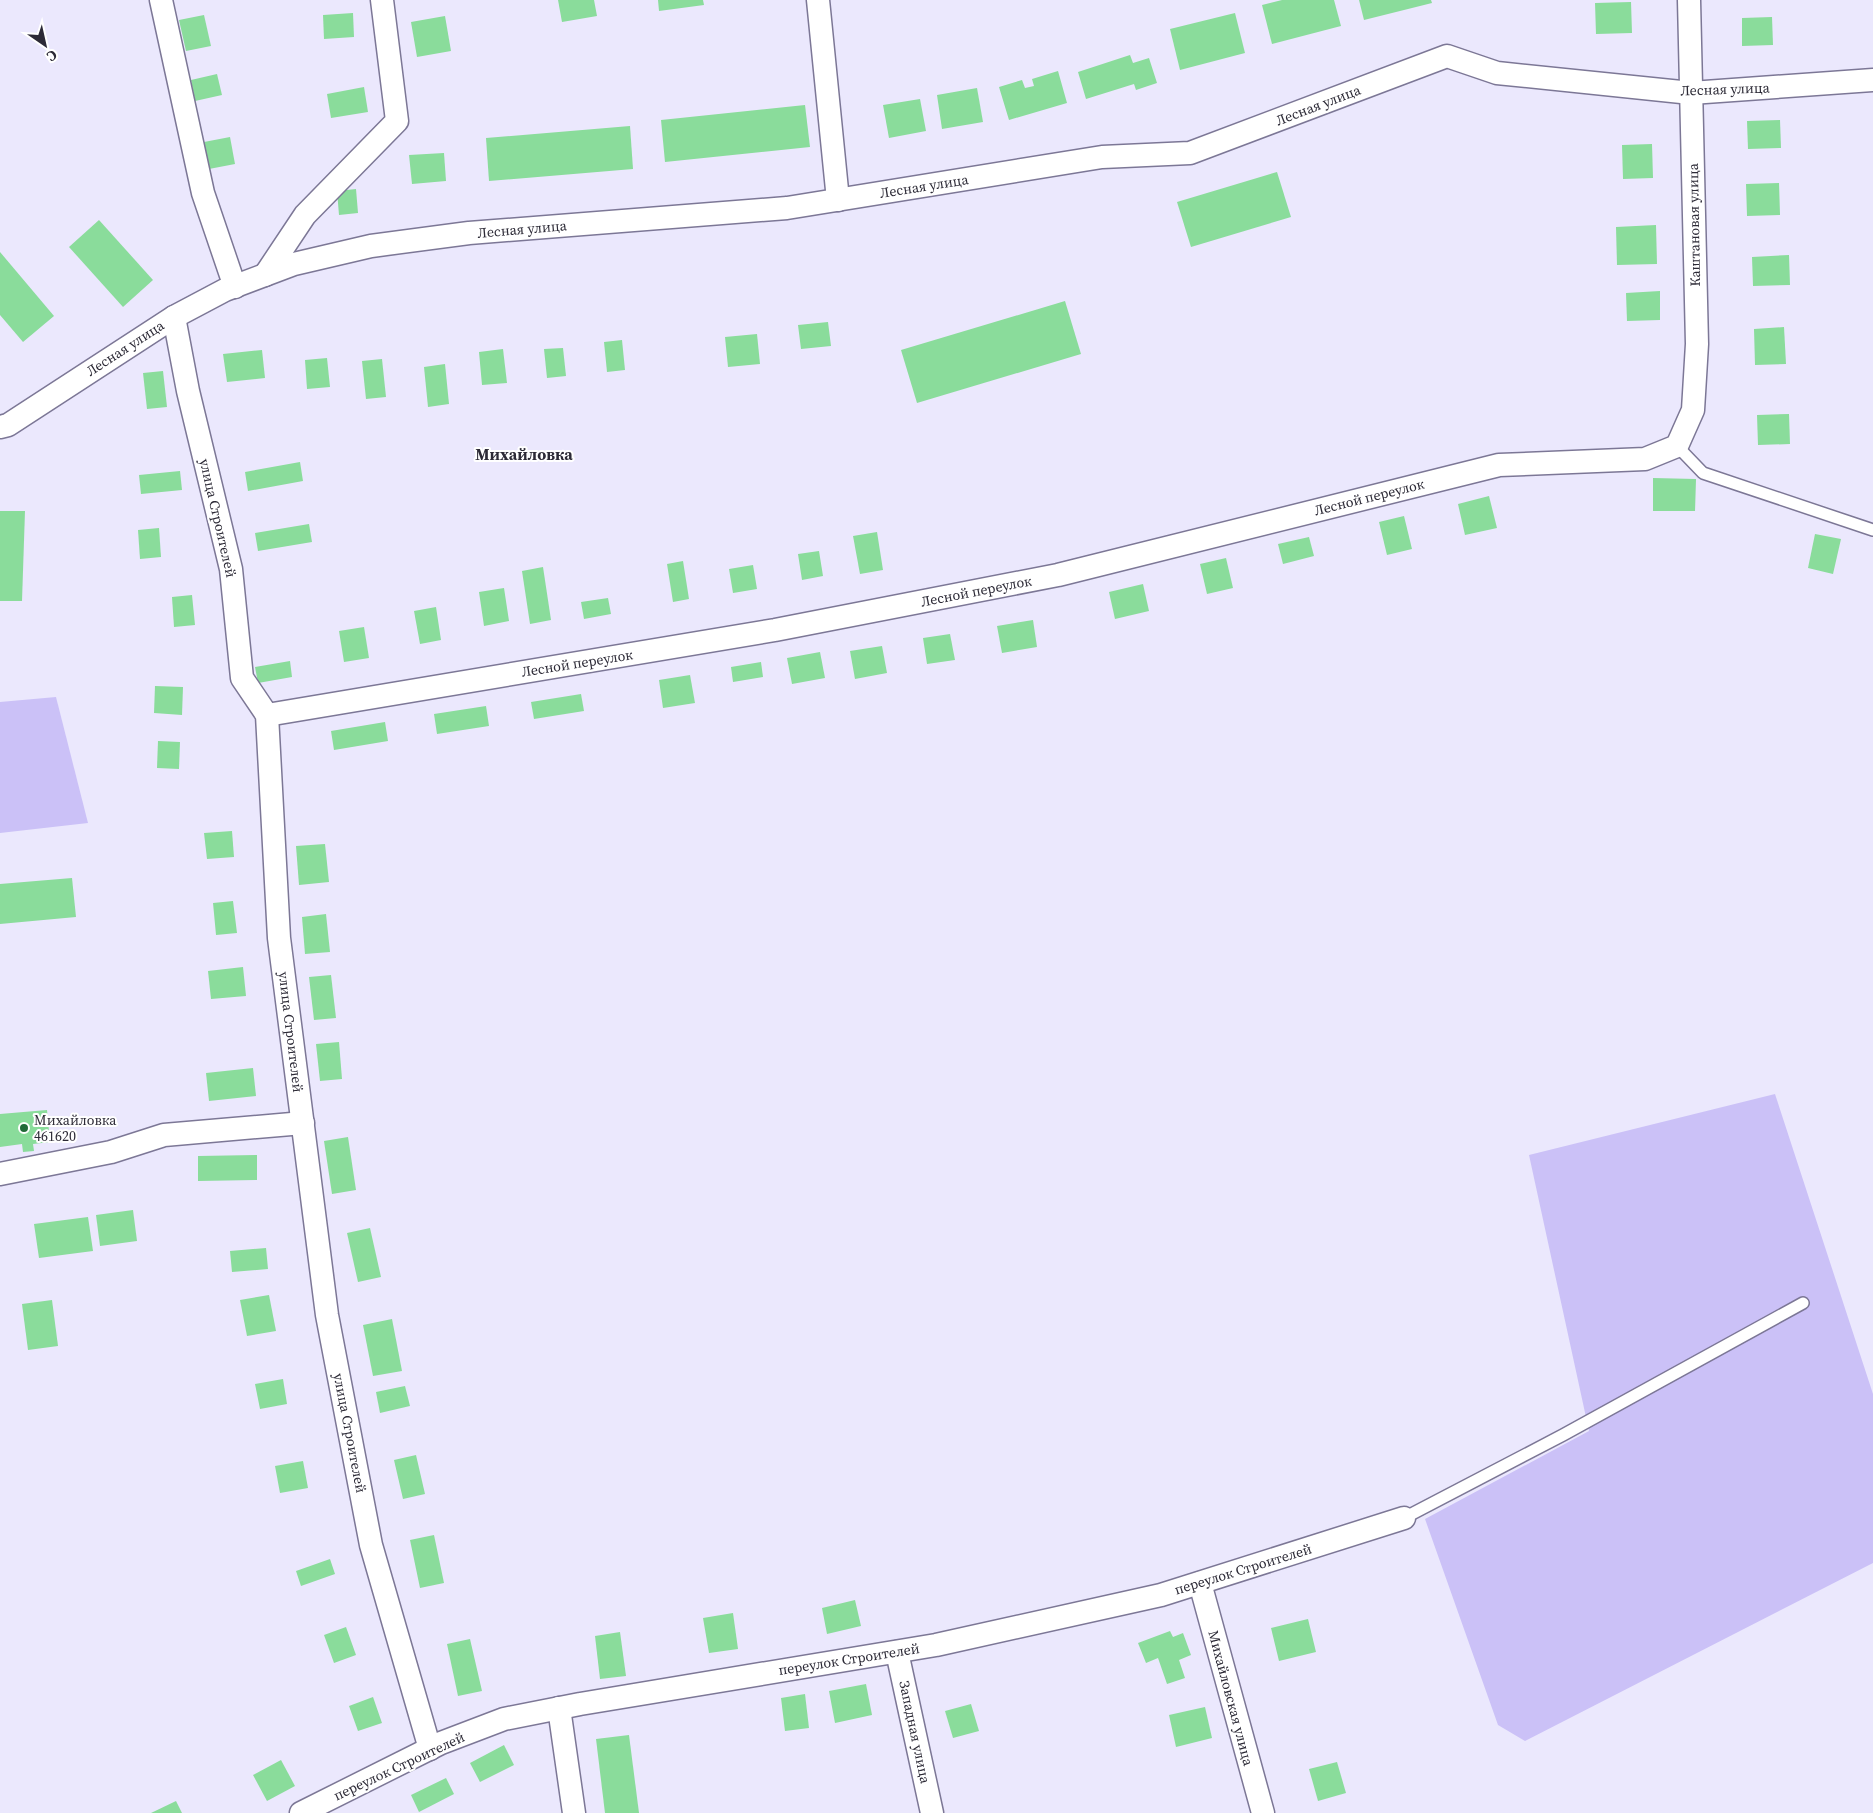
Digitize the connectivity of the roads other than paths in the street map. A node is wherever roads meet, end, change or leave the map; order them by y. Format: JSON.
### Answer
{"nodes":[{"id":1,"x":161,"y":0,"type":"edge"},
{"id":2,"x":382,"y":0,"type":"edge"},
{"id":3,"x":818,"y":0,"type":"edge"},
{"id":4,"x":1689,"y":0,"type":"edge"},
{"id":5,"x":1873,"y":80,"type":"edge"},
{"id":6,"x":1691,"y":92,"type":"junction"},
{"id":7,"x":838,"y":200,"type":"junction"},
{"id":8,"x":265,"y":275,"type":"junction"},
{"id":9,"x":235,"y":286,"type":"junction"},
{"id":10,"x":174,"y":317,"type":"junction"},
{"id":11,"x":0,"y":427,"type":"edge"},
{"id":12,"x":1677,"y":446,"type":"junction"},
{"id":13,"x":1873,"y":530,"type":"edge"},
{"id":14,"x":267,"y":715,"type":"junction"},
{"id":15,"x":303,"y":1123,"type":"junction"},
{"id":16,"x":0,"y":1174,"type":"edge"},
{"id":17,"x":1803,"y":1304,"type":"dead end"},
{"id":18,"x":1404,"y":1518,"type":"joint"},
{"id":19,"x":1200,"y":1582,"type":"junction"},
{"id":20,"x":897,"y":1652,"type":"junction"},
{"id":21,"x":559,"y":1708,"type":"junction"},
{"id":22,"x":430,"y":1749,"type":"junction"},
{"id":23,"x":301,"y":1813,"type":"edge"},
{"id":24,"x":574,"y":1813,"type":"edge"},
{"id":25,"x":932,"y":1813,"type":"edge"},
{"id":26,"x":1263,"y":1813,"type":"edge"}],
"edges":[{"from":1,"to":9,"type":"street"},
{"from":2,"to":8,"type":"street"},
{"from":3,"to":7,"type":"street"},
{"from":4,"to":6,"type":"street","name":"Каштановая улица"},
{"from":5,"to":6,"type":"street","name":"Лесная улица"},
{"from":6,"to":7,"type":"street","name":"Лесная улица"},
{"from":6,"to":12,"type":"street","name":"Каштановая улица"},
{"from":7,"to":8,"type":"street","name":"Лесная улица"},
{"from":8,"to":9,"type":"street","name":"Лесная улица"},
{"from":9,"to":10,"type":"street","name":"Лесная улица"},
{"from":10,"to":11,"type":"street","name":"Лесная улица"},
{"from":10,"to":14,"type":"street","name":"улица Строителей"},
{"from":12,"to":13,"type":"lane"},
{"from":12,"to":14,"type":"street","name":"Лесной переулок"},
{"from":14,"to":15,"type":"street","name":"улица Строителей"},
{"from":15,"to":16,"type":"street"},
{"from":15,"to":22,"type":"street","name":"улица Строителей"},
{"from":17,"to":18,"type":"lane"},
{"from":18,"to":19,"type":"street","name":"переулок Строителей"},
{"from":19,"to":20,"type":"street","name":"переулок Строителей"},
{"from":19,"to":26,"type":"street","name":"Михайловская улица"},
{"from":20,"to":21,"type":"street","name":"переулок Строителей"},
{"from":20,"to":25,"type":"street","name":"Западная улица"},
{"from":21,"to":22,"type":"street","name":"переулок Строителей"},
{"from":21,"to":24,"type":"street"},
{"from":22,"to":23,"type":"street","name":"переулок Строителей"}]}
